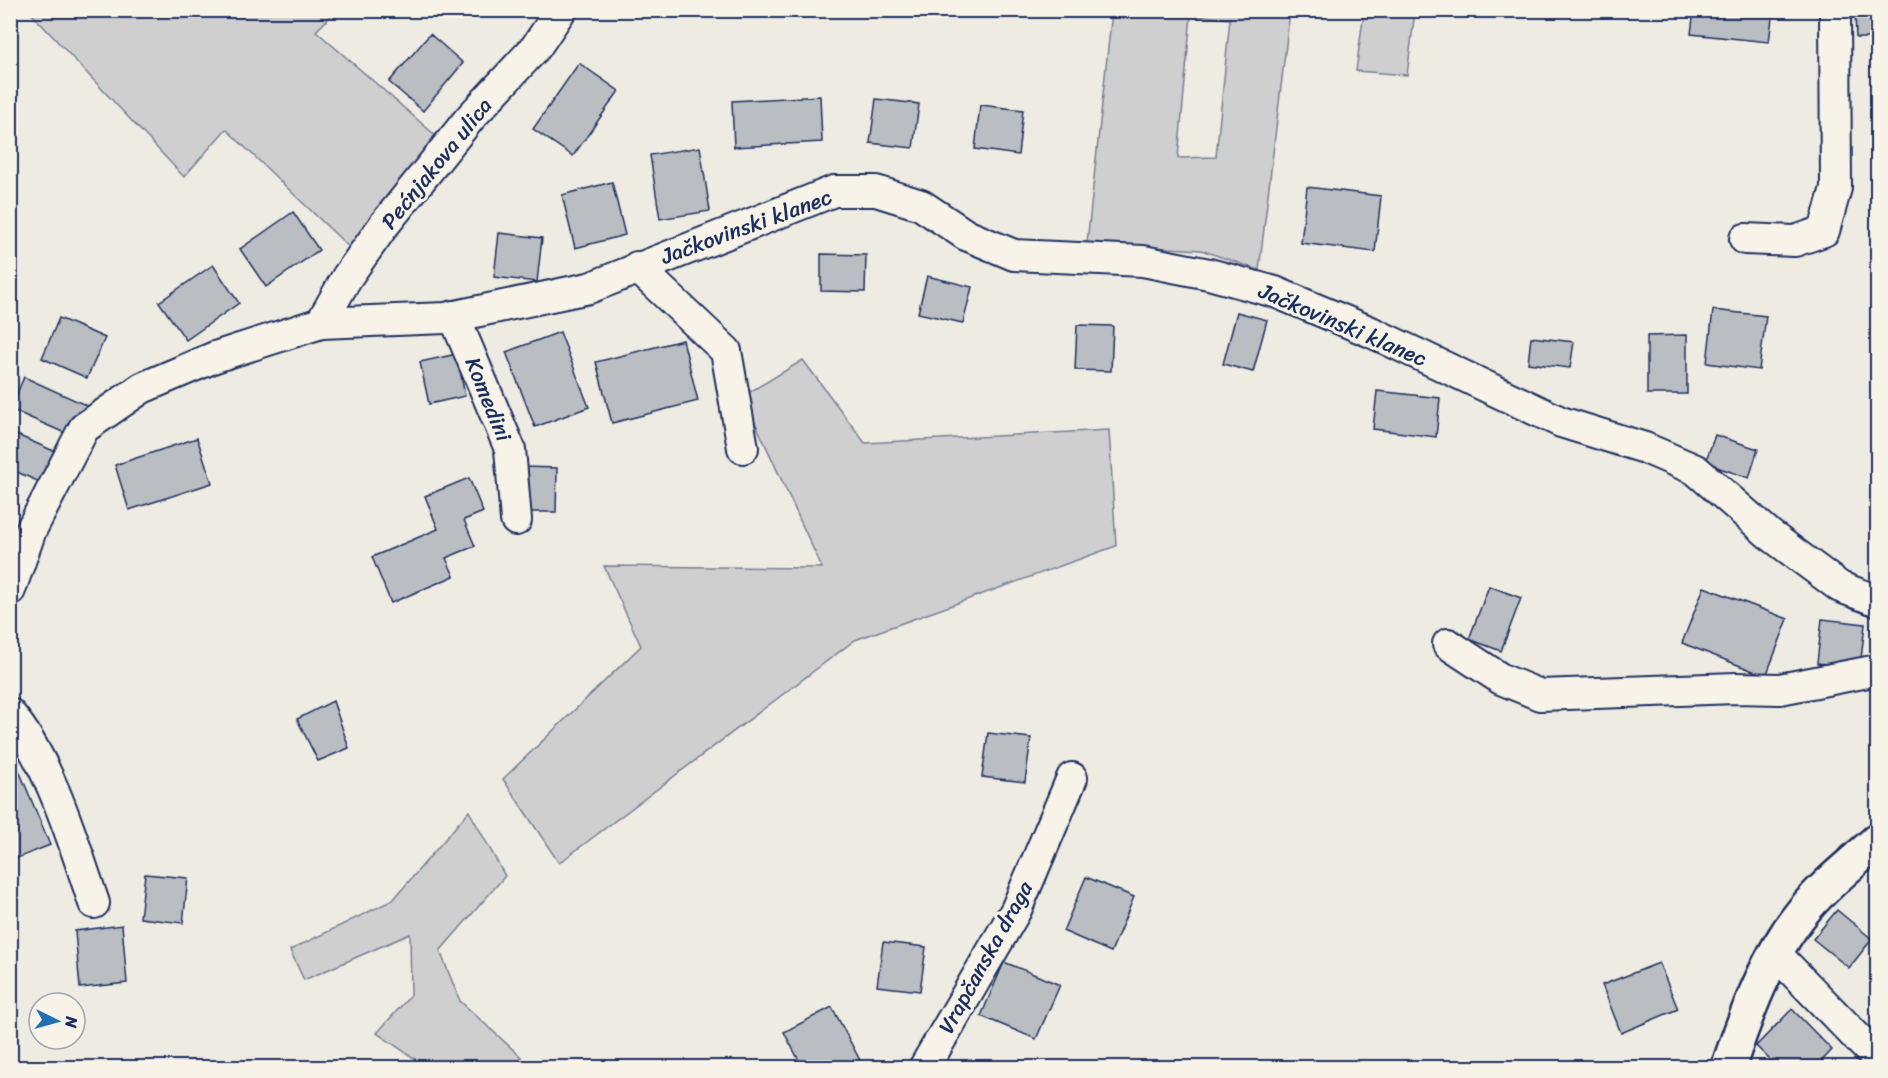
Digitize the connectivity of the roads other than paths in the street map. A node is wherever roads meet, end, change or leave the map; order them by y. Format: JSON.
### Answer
{"nodes":[{"id":1,"x":561,"y":10,"type":"edge"},
{"id":2,"x":1835,"y":10,"type":"edge"},
{"id":3,"x":1745,"y":239,"type":"dead end"},
{"id":4,"x":638,"y":267,"type":"junction"},
{"id":5,"x":454,"y":316,"type":"junction"},
{"id":6,"x":321,"y":323,"type":"junction"},
{"id":7,"x":743,"y":448,"type":"dead end"},
{"id":8,"x":516,"y":520,"type":"dead end"},
{"id":9,"x":10,"y":590,"type":"edge"},
{"id":10,"x":1878,"y":601,"type":"edge"},
{"id":11,"x":1448,"y":644,"type":"dead end"},
{"id":12,"x":1878,"y":670,"type":"edge"},
{"id":13,"x":10,"y":714,"type":"edge"},
{"id":14,"x":1071,"y":778,"type":"dead end"},
{"id":15,"x":1878,"y":840,"type":"edge"},
{"id":16,"x":94,"y":903,"type":"dead end"},
{"id":17,"x":1776,"y":954,"type":"junction"},
{"id":18,"x":1878,"y":1059,"type":"edge"},
{"id":19,"x":924,"y":1068,"type":"edge"},
{"id":20,"x":1728,"y":1068,"type":"edge"}],
"edges":[{"from":1,"to":6,"type":"street","name":"Pećnjakova ulica"},
{"from":2,"to":3,"type":"street"},
{"from":4,"to":5,"type":"street","name":"Jačkovinski klanec"},
{"from":4,"to":7,"type":"street"},
{"from":4,"to":10,"type":"street","name":"Jačkovinski klanec"},
{"from":5,"to":6,"type":"street","name":"Jačkovinski klanec"},
{"from":5,"to":8,"type":"street","name":"Komedini"},
{"from":6,"to":9,"type":"street","name":"Jačkovinski klanec"},
{"from":11,"to":12,"type":"street"},
{"from":13,"to":16,"type":"street"},
{"from":14,"to":19,"type":"street","name":"Vrapčanska draga"},
{"from":15,"to":17,"type":"street"},
{"from":17,"to":18,"type":"street"},
{"from":17,"to":20,"type":"street"}]}
